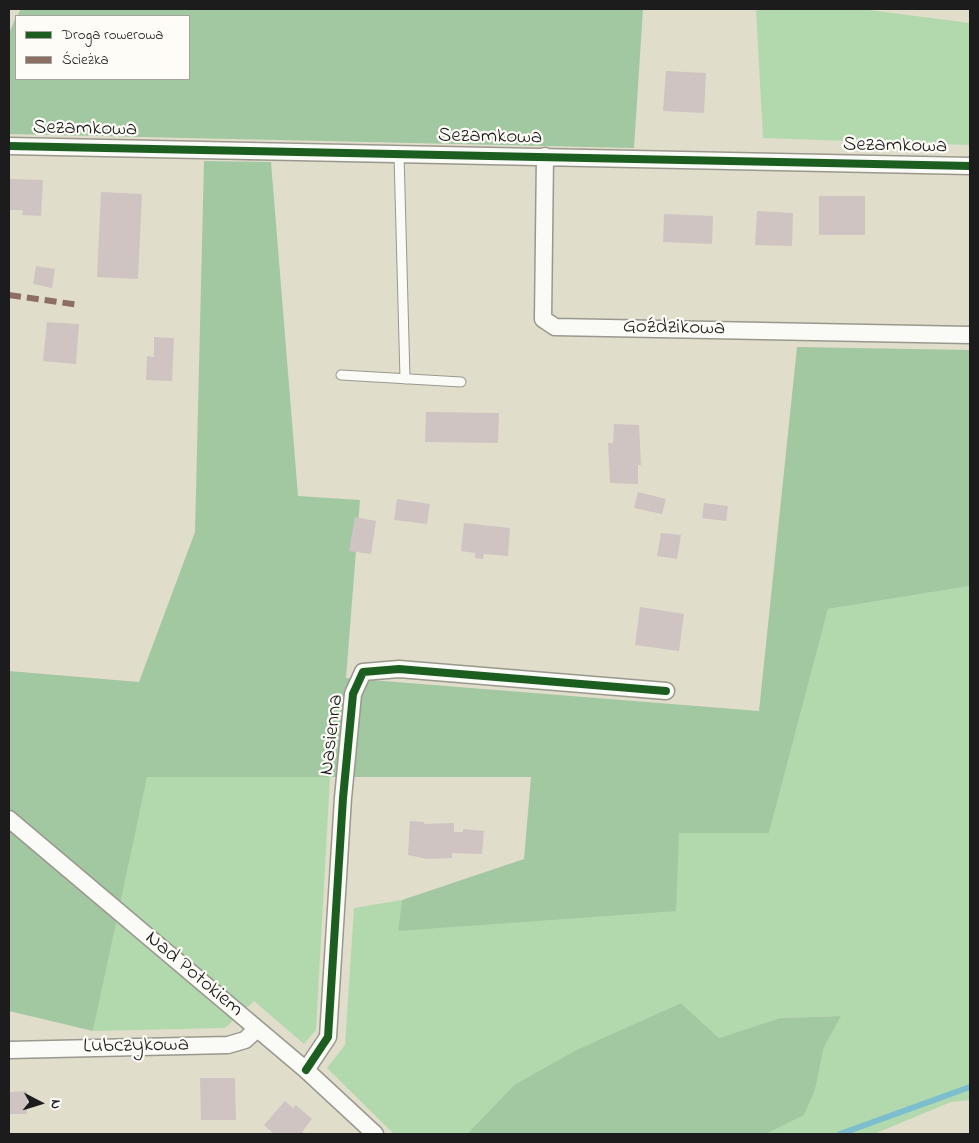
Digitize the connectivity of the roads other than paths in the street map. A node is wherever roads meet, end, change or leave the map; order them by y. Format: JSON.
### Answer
{"nodes":[{"id":1,"x":9,"y":146,"type":"edge"},
{"id":2,"x":399,"y":154,"type":"junction"},
{"id":3,"x":545,"y":156,"type":"junction"},
{"id":4,"x":970,"y":166,"type":"edge"},
{"id":5,"x":970,"y":335,"type":"edge"},
{"id":6,"x":342,"y":375,"type":"dead end"},
{"id":7,"x":405,"y":379,"type":"junction"},
{"id":8,"x":461,"y":382,"type":"dead end"},
{"id":9,"x":666,"y":690,"type":"dead end"},
{"id":10,"x":9,"y":819,"type":"edge"},
{"id":11,"x":257,"y":1029,"type":"junction"},
{"id":12,"x":9,"y":1050,"type":"edge"},
{"id":13,"x":306,"y":1070,"type":"junction"},
{"id":14,"x":375,"y":1134,"type":"edge"}],
"edges":[{"from":1,"to":2,"type":"street","name":"Sezamkowa"},
{"from":2,"to":3,"type":"street","name":"Sezamkowa"},
{"from":2,"to":7,"type":"lane"},
{"from":3,"to":4,"type":"street","name":"Sezamkowa"},
{"from":3,"to":5,"type":"street","name":"Goździkowa"},
{"from":6,"to":7,"type":"lane"},
{"from":7,"to":8,"type":"lane"},
{"from":9,"to":13,"type":"street","name":"Nasienna"},
{"from":10,"to":11,"type":"street","name":"Nad Potokiem"},
{"from":11,"to":12,"type":"street","name":"Lubczykowa"},
{"from":11,"to":13,"type":"street","name":"Nad Potokiem"},
{"from":13,"to":14,"type":"street","name":"Nad Potokiem"}]}
